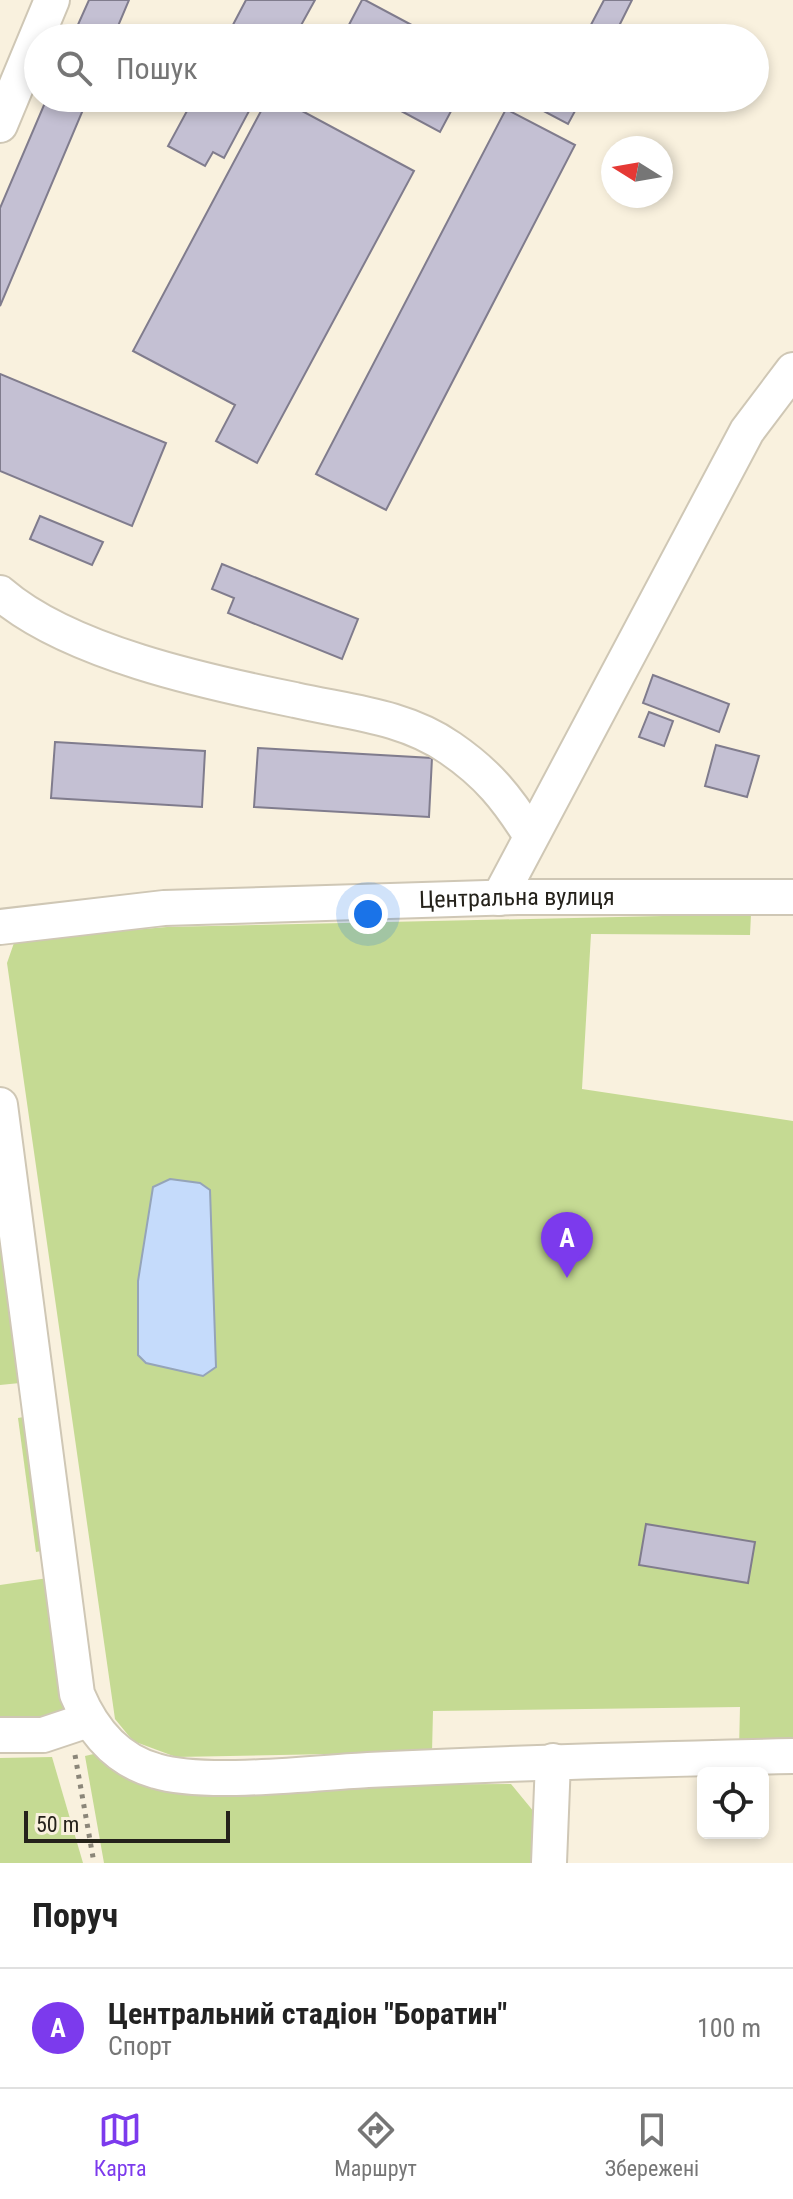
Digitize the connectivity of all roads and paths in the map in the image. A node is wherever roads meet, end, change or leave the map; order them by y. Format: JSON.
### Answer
{"nodes":[{"id":1,"x":52,"y":0,"type":"edge"},
{"id":2,"x":42,"y":24,"type":"edge"},
{"id":3,"x":24,"y":67,"type":"edge"},
{"id":4,"x":0,"y":125,"type":"edge"},
{"id":5,"x":793,"y":370,"type":"edge"},
{"id":6,"x":0,"y":593,"type":"edge"},
{"id":7,"x":531,"y":836,"type":"junction"},
{"id":8,"x":793,"y":897,"type":"edge"},
{"id":9,"x":499,"y":898,"type":"junction"},
{"id":10,"x":0,"y":927,"type":"edge"},
{"id":11,"x":0,"y":1105,"type":"edge"},
{"id":12,"x":88,"y":1720,"type":"junction"},
{"id":13,"x":0,"y":1735,"type":"edge"},
{"id":14,"x":793,"y":1756,"type":"edge"},
{"id":15,"x":553,"y":1761,"type":"junction"},
{"id":16,"x":94,"y":1863,"type":"edge"},
{"id":17,"x":549,"y":1863,"type":"edge"}],
"edges":[{"from":1,"to":2,"type":"street"},
{"from":3,"to":4,"type":"street"},
{"from":5,"to":7,"type":"street"},
{"from":6,"to":7,"type":"street"},
{"from":7,"to":9,"type":"street"},
{"from":8,"to":9,"type":"street","name":"Центральна вулиця"},
{"from":9,"to":10,"type":"street","name":"Центральна вулиця"},
{"from":11,"to":12,"type":"street"},
{"from":12,"to":13,"type":"street"},
{"from":12,"to":15,"type":"street"},
{"from":12,"to":16,"type":"path"},
{"from":14,"to":15,"type":"street"},
{"from":15,"to":17,"type":"street"}]}
